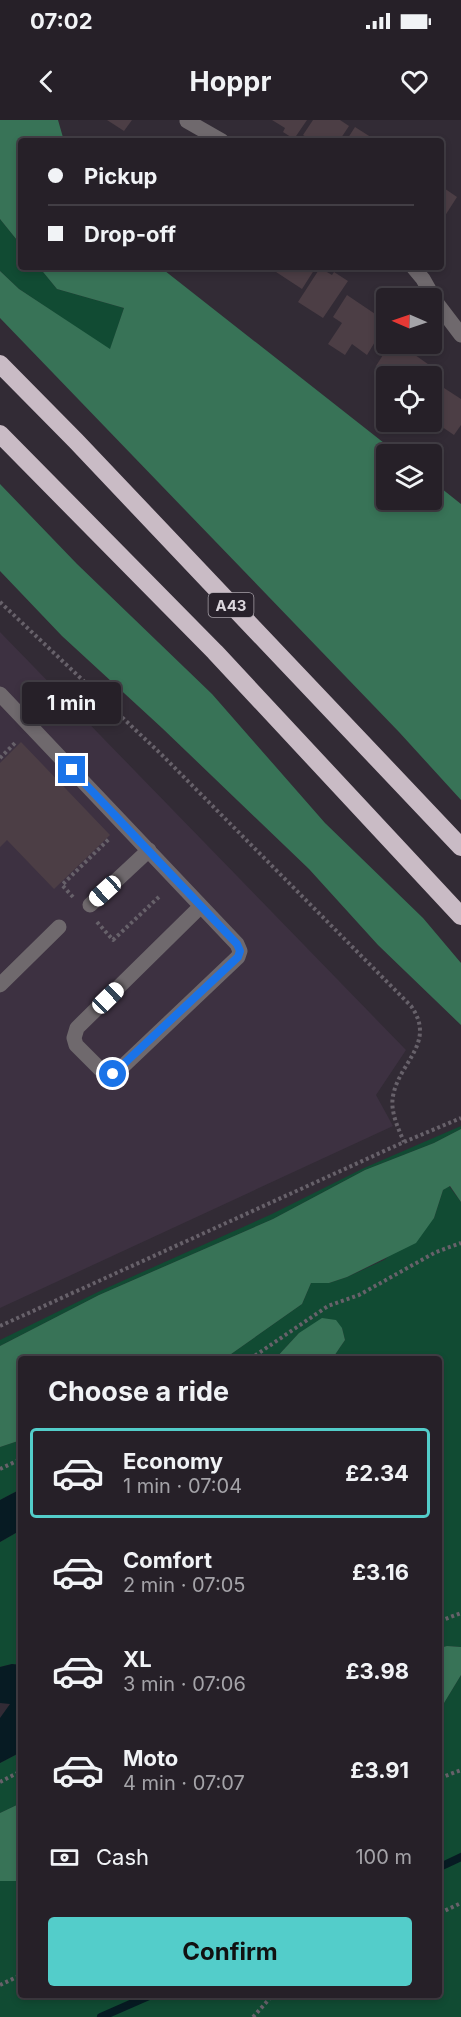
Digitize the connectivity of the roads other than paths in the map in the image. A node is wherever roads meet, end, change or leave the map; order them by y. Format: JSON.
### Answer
{"nodes":[{"id":1,"x":187,"y":121,"type":"edge"},
{"id":2,"x":217,"y":138,"type":"edge"},
{"id":3,"x":416,"y":270,"type":"edge"},
{"id":4,"x":461,"y":335,"type":"edge"},
{"id":5,"x":0,"y":364,"type":"edge"},
{"id":6,"x":0,"y":434,"type":"edge"},
{"id":7,"x":0,"y":694,"type":"edge"},
{"id":8,"x":461,"y":847,"type":"edge"},
{"id":9,"x":149,"y":850,"type":"junction"},
{"id":10,"x":201,"y":906,"type":"junction"},
{"id":11,"x":86,"y":907,"type":"road end"},
{"id":12,"x":461,"y":916,"type":"edge"},
{"id":13,"x":59,"y":927,"type":"dead end"},
{"id":14,"x":0,"y":985,"type":"edge"}],
"edges":[{"from":1,"to":2,"type":"street"},
{"from":3,"to":4,"type":"street"},
{"from":5,"to":8,"type":"highway","number":"A43"},
{"from":6,"to":12,"type":"highway","number":"A43"},
{"from":7,"to":9,"type":"street"},
{"from":9,"to":10,"type":"street"},
{"from":9,"to":11,"type":"street"},
{"from":10,"to":10,"type":"street"},
{"from":13,"to":14,"type":"street"}]}
